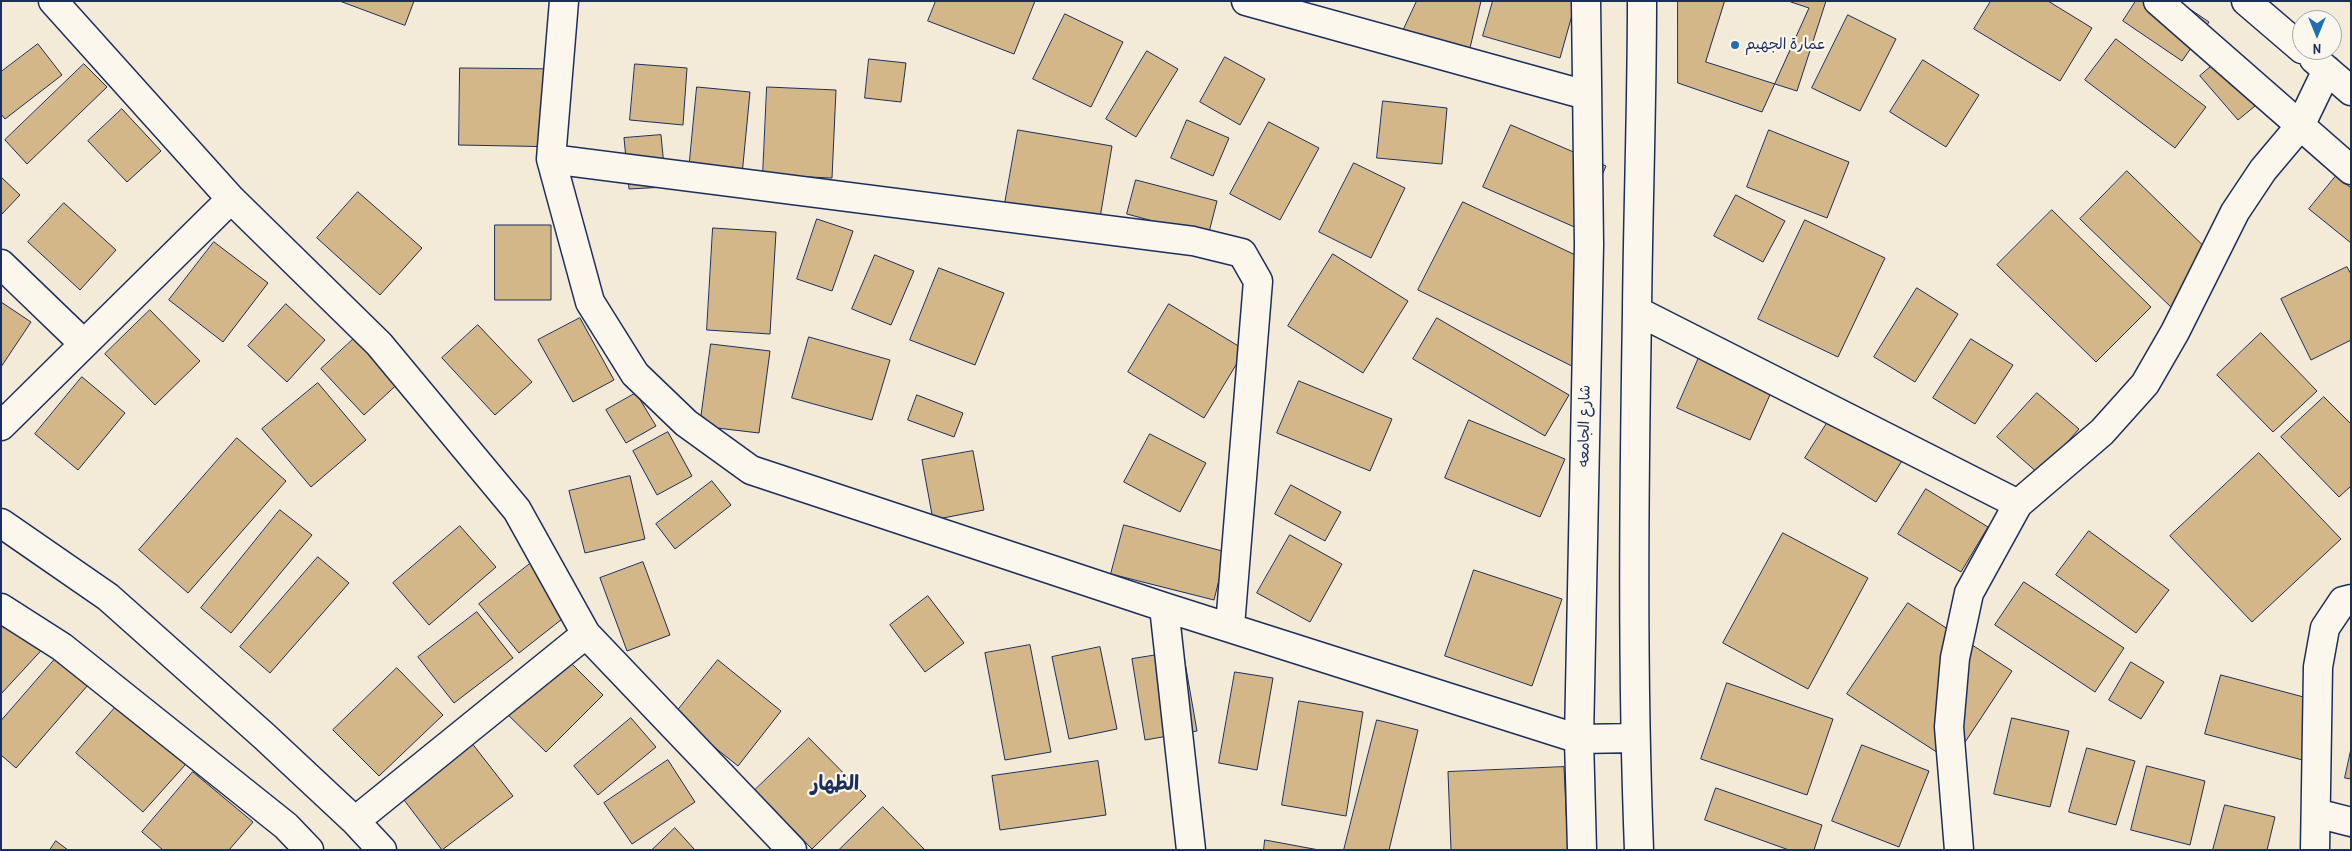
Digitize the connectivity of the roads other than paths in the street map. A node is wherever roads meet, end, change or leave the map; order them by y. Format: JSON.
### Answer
{"nodes":[{"id":1,"x":52,"y":1,"type":"edge"},
{"id":2,"x":564,"y":1,"type":"edge"},
{"id":3,"x":1246,"y":1,"type":"edge"},
{"id":4,"x":1586,"y":1,"type":"edge"},
{"id":5,"x":1642,"y":1,"type":"edge"},
{"id":6,"x":2158,"y":1,"type":"edge"},
{"id":7,"x":2246,"y":1,"type":"edge"},
{"id":8,"x":2292,"y":40,"type":"edge"},
{"id":9,"x":2316,"y":60,"type":"edge"},
{"id":10,"x":2327,"y":70,"type":"junction"},
{"id":11,"x":2351,"y":91,"type":"edge"},
{"id":12,"x":1586,"y":95,"type":"junction"},
{"id":13,"x":2300,"y":126,"type":"junction"},
{"id":14,"x":551,"y":159,"type":"junction"},
{"id":15,"x":2351,"y":170,"type":"edge"},
{"id":16,"x":231,"y":199,"type":"junction"},
{"id":17,"x":1,"y":264,"type":"edge"},
{"id":18,"x":1636,"y":311,"type":"junction"},
{"id":19,"x":84,"y":344,"type":"junction"},
{"id":20,"x":1,"y":426,"type":"edge"},
{"id":21,"x":2018,"y":504,"type":"junction"},
{"id":22,"x":1,"y":523,"type":"edge"},
{"id":23,"x":2351,"y":599,"type":"edge"},
{"id":24,"x":1164,"y":607,"type":"junction"},
{"id":25,"x":1,"y":608,"type":"edge"},
{"id":26,"x":1230,"y":626,"type":"junction"},
{"id":27,"x":586,"y":634,"type":"junction"},
{"id":28,"x":1635,"y":738,"type":"junction"},
{"id":29,"x":1579,"y":739,"type":"junction"},
{"id":30,"x":2316,"y":813,"type":"junction"},
{"id":31,"x":355,"y":821,"type":"junction"},
{"id":32,"x":2351,"y":822,"type":"edge"},
{"id":33,"x":309,"y":850,"type":"edge"},
{"id":34,"x":382,"y":850,"type":"edge"},
{"id":35,"x":792,"y":850,"type":"edge"},
{"id":36,"x":1191,"y":850,"type":"edge"},
{"id":37,"x":1582,"y":850,"type":"edge"},
{"id":38,"x":1639,"y":850,"type":"edge"},
{"id":39,"x":1959,"y":850,"type":"edge"},
{"id":40,"x":2316,"y":850,"type":"edge"}],
"edges":[{"from":1,"to":16,"type":"street"},
{"from":2,"to":14,"type":"street"},
{"from":3,"to":12,"type":"street"},
{"from":4,"to":12,"type":"street","name":"شارع الجامعه"},
{"from":5,"to":18,"type":"street"},
{"from":6,"to":13,"type":"street"},
{"from":7,"to":8,"type":"street"},
{"from":9,"to":10,"type":"street"},
{"from":10,"to":11,"type":"street"},
{"from":10,"to":13,"type":"street"},
{"from":12,"to":29,"type":"street","name":"شارع الجامعه"},
{"from":13,"to":15,"type":"street"},
{"from":13,"to":21,"type":"street"},
{"from":14,"to":24,"type":"street"},
{"from":14,"to":26,"type":"street"},
{"from":16,"to":19,"type":"street"},
{"from":16,"to":27,"type":"street"},
{"from":17,"to":19,"type":"street"},
{"from":18,"to":21,"type":"street"},
{"from":18,"to":28,"type":"street"},
{"from":19,"to":20,"type":"street"},
{"from":21,"to":39,"type":"street"},
{"from":22,"to":31,"type":"street"},
{"from":23,"to":30,"type":"street"},
{"from":24,"to":26,"type":"street"},
{"from":24,"to":36,"type":"street"},
{"from":25,"to":33,"type":"street"},
{"from":26,"to":29,"type":"street"},
{"from":27,"to":31,"type":"street"},
{"from":27,"to":35,"type":"street"},
{"from":28,"to":29,"type":"street"},
{"from":28,"to":38,"type":"street"},
{"from":29,"to":37,"type":"street","name":"شارع الجامعه"},
{"from":30,"to":32,"type":"street"},
{"from":30,"to":40,"type":"street"},
{"from":31,"to":34,"type":"street"}]}
